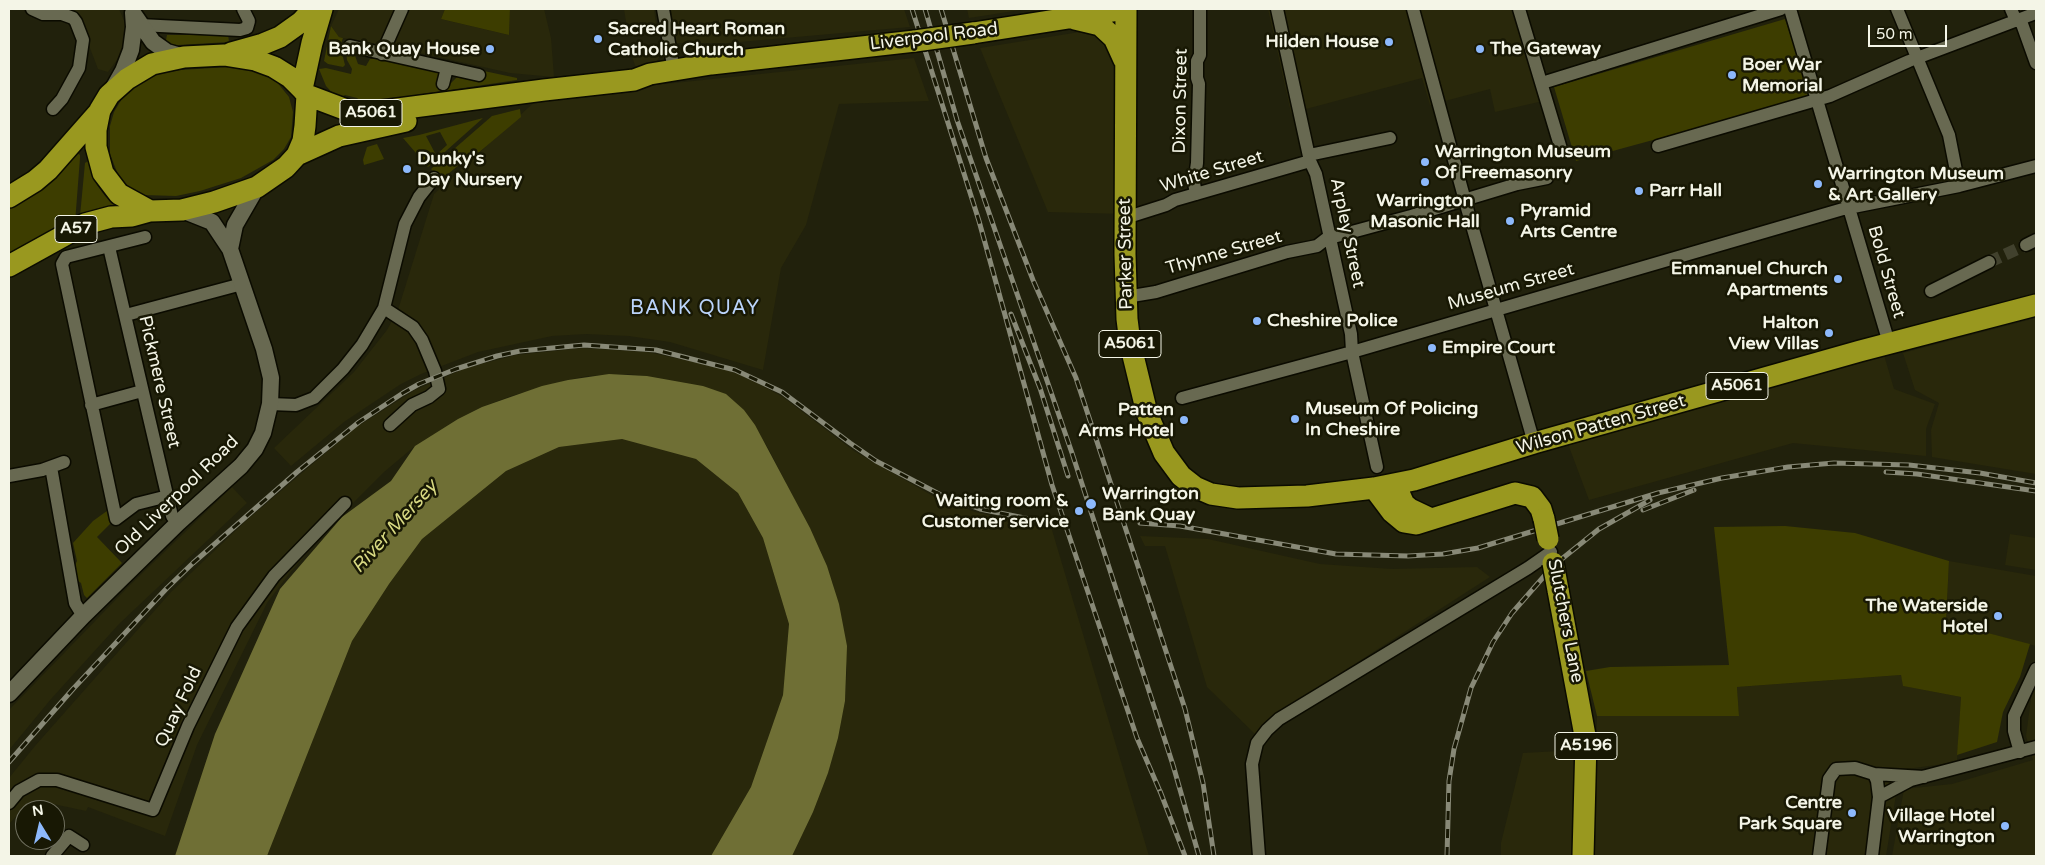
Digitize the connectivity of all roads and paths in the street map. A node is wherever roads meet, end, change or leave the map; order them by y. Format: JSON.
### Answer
{"nodes":[{"id":1,"x":32,"y":9,"type":"edge"},
{"id":2,"x":243,"y":9,"type":"edge"},
{"id":3,"x":313,"y":9,"type":"edge"},
{"id":4,"x":322,"y":9,"type":"edge"},
{"id":5,"x":402,"y":9,"type":"edge"},
{"id":6,"x":663,"y":9,"type":"edge"},
{"id":7,"x":1126,"y":9,"type":"edge"},
{"id":8,"x":1200,"y":9,"type":"edge"},
{"id":9,"x":1277,"y":9,"type":"edge"},
{"id":10,"x":1413,"y":9,"type":"edge"},
{"id":11,"x":1519,"y":9,"type":"edge"},
{"id":12,"x":1781,"y":9,"type":"edge"},
{"id":13,"x":1790,"y":9,"type":"edge"},
{"id":14,"x":1897,"y":9,"type":"edge"},
{"id":15,"x":2011,"y":9,"type":"edge"},
{"id":16,"x":2036,"y":13,"type":"edge"},
{"id":17,"x":134,"y":18,"type":"edge"},
{"id":18,"x":1064,"y":18,"type":"junction"},
{"id":19,"x":2018,"y":20,"type":"junction"},
{"id":20,"x":350,"y":46,"type":"dead end"},
{"id":21,"x":382,"y":54,"type":"junction"},
{"id":22,"x":224,"y":55,"type":"junction"},
{"id":23,"x":184,"y":57,"type":"junction"},
{"id":24,"x":1918,"y":59,"type":"junction"},
{"id":25,"x":740,"y":61,"type":"junction"},
{"id":26,"x":2036,"y":63,"type":"edge"},
{"id":27,"x":1126,"y":65,"type":"junction"},
{"id":28,"x":447,"y":68,"type":"junction"},
{"id":29,"x":674,"y":71,"type":"junction"},
{"id":30,"x":479,"y":75,"type":"dead end"},
{"id":31,"x":634,"y":80,"type":"junction"},
{"id":32,"x":1542,"y":83,"type":"junction"},
{"id":33,"x":443,"y":84,"type":"dead end"},
{"id":34,"x":304,"y":92,"type":"junction"},
{"id":35,"x":494,"y":97,"type":"junction"},
{"id":36,"x":1817,"y":100,"type":"junction"},
{"id":37,"x":105,"y":103,"type":"junction"},
{"id":38,"x":53,"y":109,"type":"dead end"},
{"id":39,"x":1390,"y":138,"type":"dead end"},
{"id":40,"x":1658,"y":146,"type":"dead end"},
{"id":41,"x":1561,"y":149,"type":"dead end"},
{"id":42,"x":297,"y":155,"type":"junction"},
{"id":43,"x":1309,"y":158,"type":"junction"},
{"id":44,"x":2036,"y":166,"type":"edge"},
{"id":45,"x":434,"y":178,"type":"dead end"},
{"id":46,"x":1547,"y":178,"type":"dead end"},
{"id":47,"x":1958,"y":186,"type":"junction"},
{"id":48,"x":257,"y":187,"type":"junction"},
{"id":49,"x":1196,"y":194,"type":"junction"},
{"id":50,"x":9,"y":197,"type":"edge"},
{"id":51,"x":1464,"y":200,"type":"junction"},
{"id":52,"x":1849,"y":207,"type":"junction"},
{"id":53,"x":182,"y":210,"type":"junction"},
{"id":54,"x":150,"y":211,"type":"junction"},
{"id":55,"x":1125,"y":218,"type":"junction"},
{"id":56,"x":144,"y":237,"type":"dead end"},
{"id":57,"x":1330,"y":238,"type":"junction"},
{"id":58,"x":109,"y":247,"type":"junction"},
{"id":59,"x":230,"y":249,"type":"junction"},
{"id":60,"x":1989,"y":262,"type":"tunnel mouth"},
{"id":61,"x":9,"y":266,"type":"edge"},
{"id":62,"x":242,"y":284,"type":"junction"},
{"id":63,"x":1931,"y":291,"type":"dead end"},
{"id":64,"x":1126,"y":297,"type":"junction"},
{"id":65,"x":2036,"y":305,"type":"edge"},
{"id":66,"x":384,"y":308,"type":"junction"},
{"id":67,"x":1496,"y":309,"type":"junction"},
{"id":68,"x":126,"y":315,"type":"junction"},
{"id":69,"x":1889,"y":343,"type":"junction"},
{"id":70,"x":1352,"y":352,"type":"junction"},
{"id":71,"x":142,"y":391,"type":"junction"},
{"id":72,"x":1182,"y":398,"type":"dead end"},
{"id":73,"x":91,"y":404,"type":"junction"},
{"id":74,"x":270,"y":404,"type":"junction"},
{"id":75,"x":390,"y":424,"type":"dead end"},
{"id":76,"x":1534,"y":443,"type":"junction"},
{"id":77,"x":64,"y":462,"type":"dead end"},
{"id":78,"x":50,"y":467,"type":"junction"},
{"id":79,"x":9,"y":476,"type":"edge"},
{"id":80,"x":1375,"y":477,"type":"junction"},
{"id":81,"x":1395,"y":484,"type":"junction"},
{"id":82,"x":1218,"y":495,"type":"joint"},
{"id":83,"x":168,"y":496,"type":"junction"},
{"id":84,"x":345,"y":503,"type":"dead end"},
{"id":85,"x":1429,"y":518,"type":"junction"},
{"id":86,"x":178,"y":523,"type":"junction"},
{"id":87,"x":1551,"y":551,"type":"junction"},
{"id":88,"x":83,"y":616,"type":"junction"},
{"id":89,"x":2036,"y":669,"type":"edge"},
{"id":90,"x":9,"y":694,"type":"edge"},
{"id":91,"x":2036,"y":747,"type":"edge"},
{"id":92,"x":2020,"y":752,"type":"junction"},
{"id":93,"x":1874,"y":774,"type":"junction"},
{"id":94,"x":1924,"y":778,"type":"junction"},
{"id":95,"x":1879,"y":797,"type":"junction"},
{"id":96,"x":9,"y":803,"type":"edge"},
{"id":97,"x":83,"y":845,"type":"dead end"},
{"id":98,"x":52,"y":856,"type":"edge"},
{"id":99,"x":1259,"y":856,"type":"edge"},
{"id":100,"x":1583,"y":856,"type":"edge"},
{"id":101,"x":1819,"y":856,"type":"edge"},
{"id":102,"x":1872,"y":856,"type":"edge"}],
"edges":[{"from":1,"to":38,"type":"street"},
{"from":2,"to":17,"type":"street"},
{"from":3,"to":22,"type":"highway"},
{"from":4,"to":34,"type":"highway"},
{"from":5,"to":21,"type":"street"},
{"from":6,"to":29,"type":"street"},
{"from":7,"to":18,"type":"highway","name":"Liverpool Road","number":"A5061"},
{"from":7,"to":27,"type":"highway","name":"Parker Street","number":"A5061"},
{"from":8,"to":49,"type":"street","name":"Dixon Street"},
{"from":9,"to":43,"type":"street","name":"Arpley Street"},
{"from":10,"to":51,"type":"street"},
{"from":11,"to":32,"type":"street"},
{"from":12,"to":32,"type":"street"},
{"from":13,"to":36,"type":"street","name":"Bold Street"},
{"from":14,"to":24,"type":"street"},
{"from":15,"to":19,"type":"street"},
{"from":16,"to":19,"type":"street"},
{"from":17,"to":23,"type":"street"},
{"from":17,"to":37,"type":"street"},
{"from":18,"to":25,"type":"highway","name":"Liverpool Road","number":"A5061","bridge":true},
{"from":18,"to":27,"type":"highway"},
{"from":19,"to":24,"type":"street"},
{"from":19,"to":26,"type":"street"},
{"from":20,"to":21,"type":"street"},
{"from":21,"to":28,"type":"street"},
{"from":22,"to":23,"type":"highway"},
{"from":22,"to":34,"type":"highway"},
{"from":23,"to":37,"type":"highway"},
{"from":24,"to":36,"type":"street"},
{"from":24,"to":47,"type":"street"},
{"from":25,"to":29,"type":"highway","name":"Liverpool Road","number":"A5061"},
{"from":25,"to":31,"type":"highway","name":"Liverpool Road","number":"A5061"},
{"from":27,"to":55,"type":"highway","name":"Parker Street","number":"A5061"},
{"from":28,"to":30,"type":"street"},
{"from":28,"to":33,"type":"street"},
{"from":29,"to":31,"type":"highway","name":"Liverpool Road","number":"A5061"},
{"from":31,"to":35,"type":"highway","name":"Liverpool Road","number":"A5061"},
{"from":32,"to":41,"type":"street"},
{"from":34,"to":35,"type":"highway","number":"A5061"},
{"from":34,"to":42,"type":"highway"},
{"from":35,"to":42,"type":"highway","number":"A5061"},
{"from":36,"to":40,"type":"street"},
{"from":36,"to":52,"type":"street","name":"Bold Street"},
{"from":37,"to":50,"type":"highway"},
{"from":37,"to":54,"type":"highway"},
{"from":39,"to":43,"type":"street","name":"White Street"},
{"from":42,"to":48,"type":"highway","number":"A57"},
{"from":43,"to":49,"type":"street","name":"White Street"},
{"from":43,"to":57,"type":"street","name":"Arpley Street"},
{"from":44,"to":47,"type":"street","name":"Museum Street"},
{"from":45,"to":66,"type":"street"},
{"from":46,"to":51,"type":"street","name":"Thynne Street"},
{"from":47,"to":52,"type":"street","name":"Museum Street"},
{"from":48,"to":53,"type":"highway","number":"A57"},
{"from":48,"to":59,"type":"street"},
{"from":49,"to":55,"type":"street","name":"White Street"},
{"from":51,"to":57,"type":"street","name":"Thynne Street"},
{"from":51,"to":67,"type":"street"},
{"from":52,"to":67,"type":"street","name":"Museum Street"},
{"from":52,"to":69,"type":"street","name":"Bold Street"},
{"from":53,"to":54,"type":"highway","number":"A57"},
{"from":53,"to":59,"type":"street","name":"Old Liverpool Road"},
{"from":54,"to":61,"type":"highway","number":"A57"},
{"from":55,"to":64,"type":"highway","name":"Parker Street","number":"A5061"},
{"from":56,"to":58,"type":"street"},
{"from":57,"to":64,"type":"street","name":"Thynne Street"},
{"from":57,"to":70,"type":"street","name":"Arpley Street"},
{"from":58,"to":68,"type":"street","name":"Pickmere Street"},
{"from":58,"to":73,"type":"street"},
{"from":59,"to":62,"type":"street","name":"Old Liverpool Road"},
{"from":60,"to":63,"type":"street"},
{"from":62,"to":68,"type":"street"},
{"from":62,"to":74,"type":"street","name":"Old Liverpool Road"},
{"from":64,"to":82,"type":"highway","name":"Parker Street","number":"A5061"},
{"from":65,"to":69,"type":"highway","name":"Wilson Patten Street","number":"A5061"},
{"from":66,"to":74,"type":"street"},
{"from":66,"to":75,"type":"street"},
{"from":67,"to":70,"type":"street","name":"Museum Street"},
{"from":67,"to":76,"type":"street"},
{"from":68,"to":71,"type":"street","name":"Pickmere Street"},
{"from":69,"to":76,"type":"highway","name":"Wilson Patten Street","number":"A5061"},
{"from":70,"to":72,"type":"street","name":"Museum Street"},
{"from":70,"to":80,"type":"street","name":"Arpley Street"},
{"from":71,"to":73,"type":"street"},
{"from":71,"to":83,"type":"street","name":"Pickmere Street"},
{"from":73,"to":83,"type":"street"},
{"from":74,"to":86,"type":"street","name":"Old Liverpool Road"},
{"from":76,"to":81,"type":"highway","name":"Wilson Patten Street","number":"A5061"},
{"from":77,"to":78,"type":"street"},
{"from":78,"to":79,"type":"street"},
{"from":78,"to":88,"type":"street"},
{"from":80,"to":81,"type":"highway","name":"Wilson Patten Street","number":"A5061"},
{"from":80,"to":82,"type":"highway","name":"Wilson Patten Street","number":"A5061"},
{"from":80,"to":85,"type":"highway","name":"Slutchers Lane","number":"A5196"},
{"from":81,"to":85,"type":"highway"},
{"from":83,"to":86,"type":"street","name":"Pickmere Street"},
{"from":84,"to":96,"type":"street","name":"Quay Fold"},
{"from":85,"to":87,"type":"highway","name":"Slutchers Lane","number":"A5196","bridge":true},
{"from":86,"to":88,"type":"street","name":"Old Liverpool Road"},
{"from":87,"to":99,"type":"street"},
{"from":87,"to":100,"type":"highway","name":"Slutchers Lane","number":"A5196","bridge":true},
{"from":88,"to":90,"type":"street","name":"Old Liverpool Road"},
{"from":89,"to":92,"type":"street"},
{"from":91,"to":92,"type":"street"},
{"from":92,"to":94,"type":"street"},
{"from":93,"to":94,"type":"street"},
{"from":93,"to":95,"type":"street"},
{"from":93,"to":101,"type":"street"},
{"from":94,"to":95,"type":"street"},
{"from":95,"to":102,"type":"street"},
{"from":97,"to":98,"type":"street"}]}
